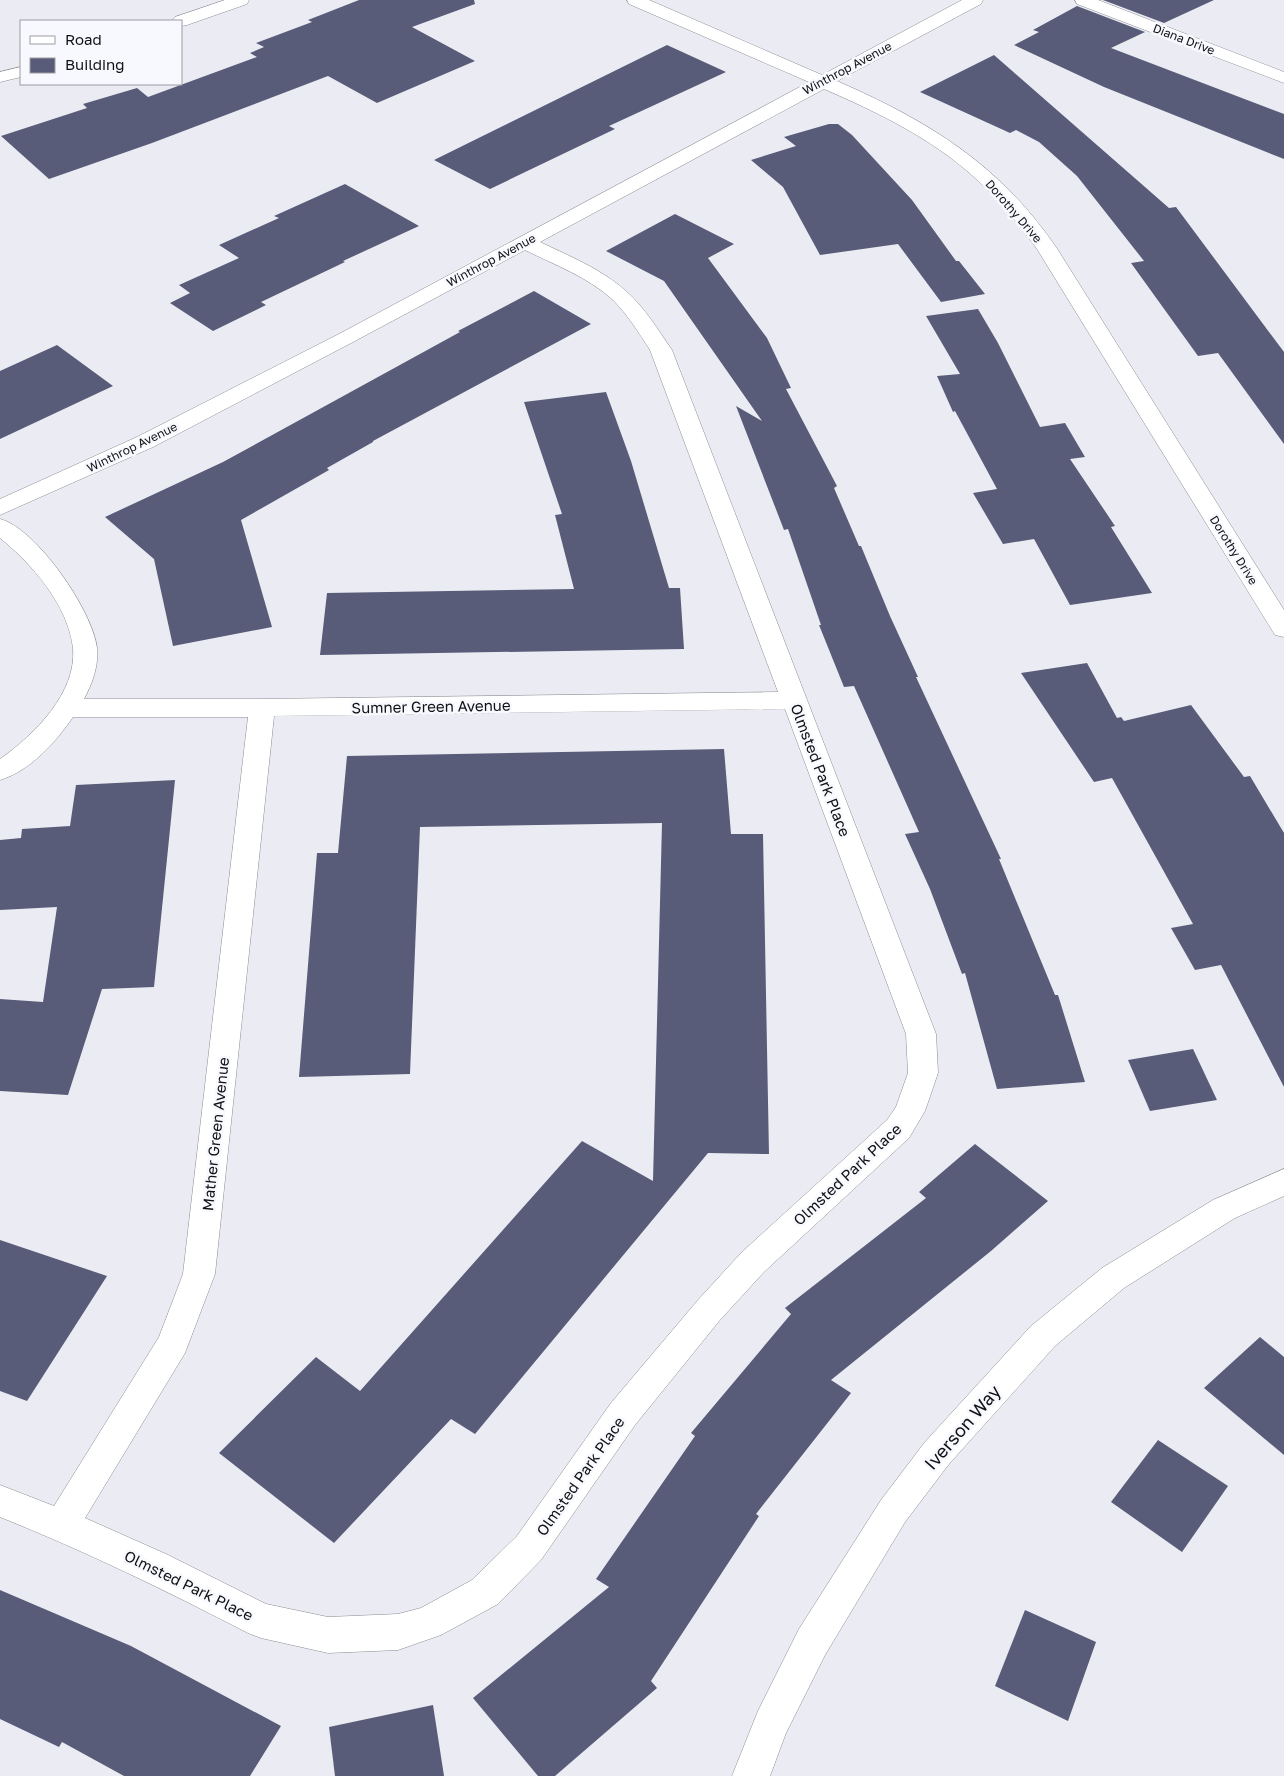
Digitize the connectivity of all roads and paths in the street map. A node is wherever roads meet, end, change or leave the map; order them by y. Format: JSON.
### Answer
{"nodes":[{"id":1,"x":241,"y":0,"type":"edge"},
{"id":2,"x":635,"y":0,"type":"edge"},
{"id":3,"x":975,"y":0,"type":"edge"},
{"id":4,"x":1083,"y":0,"type":"edge"},
{"id":5,"x":182,"y":21,"type":"edge"},
{"id":6,"x":20,"y":72,"type":"edge"},
{"id":7,"x":0,"y":77,"type":"edge"},
{"id":8,"x":1284,"y":78,"type":"edge"},
{"id":9,"x":822,"y":81,"type":"junction"},
{"id":10,"x":525,"y":242,"type":"junction"},
{"id":11,"x":0,"y":508,"type":"edge"},
{"id":12,"x":0,"y":526,"type":"edge"},
{"id":13,"x":1284,"y":628,"type":"edge"},
{"id":14,"x":795,"y":700,"type":"junction"},
{"id":15,"x":67,"y":708,"type":"junction"},
{"id":16,"x":262,"y":708,"type":"junction"},
{"id":17,"x":0,"y":771,"type":"edge"},
{"id":18,"x":1284,"y":1182,"type":"edge"},
{"id":19,"x":0,"y":1502,"type":"edge"},
{"id":20,"x":62,"y":1525,"type":"junction"},
{"id":21,"x":752,"y":1776,"type":"edge"}],
"edges":[{"from":1,"to":5,"type":"street"},
{"from":2,"to":9,"type":"street","name":"Dorothy Drive"},
{"from":3,"to":9,"type":"street","name":"Winthrop Avenue"},
{"from":4,"to":8,"type":"street","name":"Diana Drive"},
{"from":6,"to":7,"type":"street"},
{"from":9,"to":10,"type":"street","name":"Winthrop Avenue"},
{"from":9,"to":13,"type":"street","name":"Dorothy Drive"},
{"from":10,"to":11,"type":"street","name":"Winthrop Avenue"},
{"from":10,"to":14,"type":"street","name":"Olmsted Park Place"},
{"from":12,"to":15,"type":"street"},
{"from":14,"to":16,"type":"street","name":"Sumner Green Avenue"},
{"from":14,"to":20,"type":"street","name":"Olmsted Park Place"},
{"from":15,"to":16,"type":"street","name":"Sumner Green Avenue"},
{"from":15,"to":17,"type":"street"},
{"from":16,"to":20,"type":"street","name":"Mather Green Avenue"},
{"from":18,"to":21,"type":"street","name":"Iverson Way"},
{"from":19,"to":20,"type":"street","name":"Olmsted Park Place"}]}
